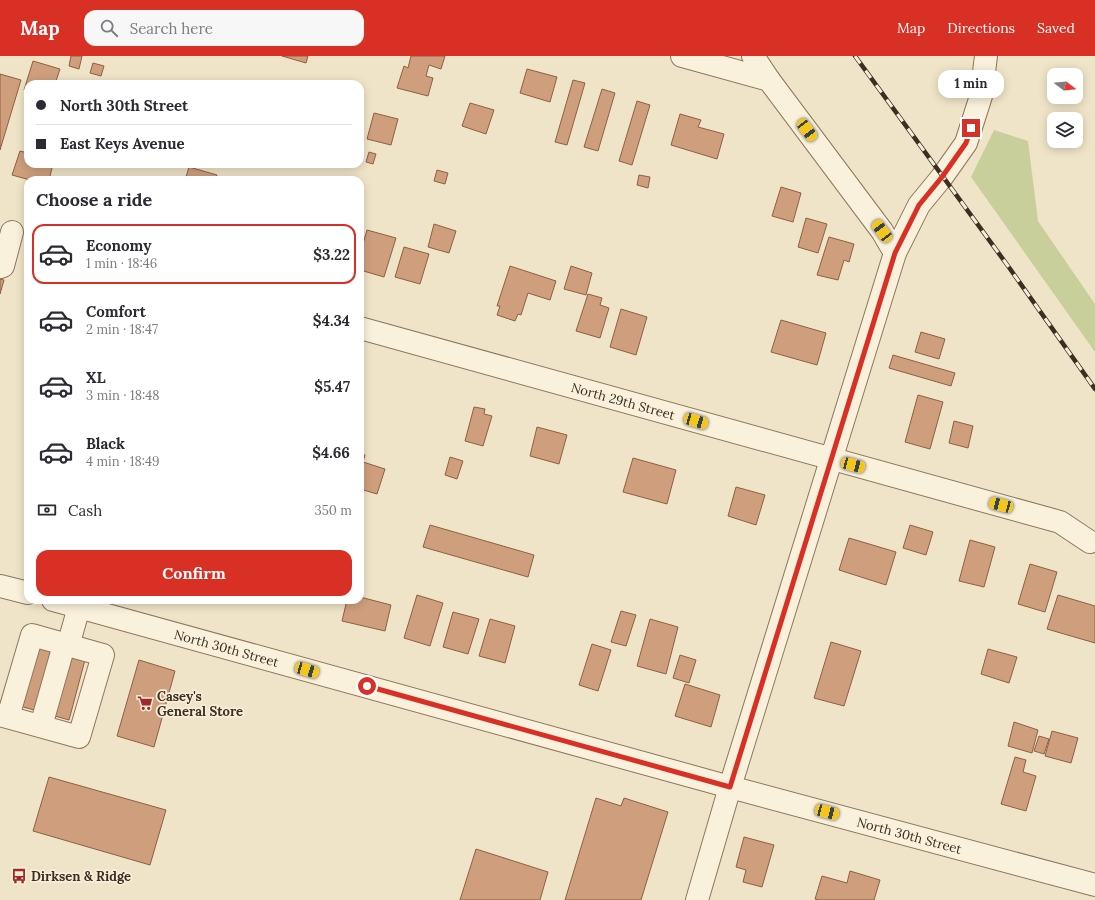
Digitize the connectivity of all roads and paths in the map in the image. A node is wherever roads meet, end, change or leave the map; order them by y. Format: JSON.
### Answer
{"nodes":[{"id":1,"x":682,"y":56,"type":"edge"},
{"id":2,"x":753,"y":56,"type":"edge"},
{"id":3,"x":986,"y":56,"type":"edge"},
{"id":4,"x":769,"y":80,"type":"junction"},
{"id":5,"x":14,"y":233,"type":"edge"},
{"id":6,"x":895,"y":253,"type":"junction"},
{"id":7,"x":0,"y":267,"type":"edge"},
{"id":8,"x":364,"y":329,"type":"edge"},
{"id":9,"x":831,"y":458,"type":"junction"},
{"id":10,"x":1090,"y":542,"type":"dead end"},
{"id":11,"x":0,"y":586,"type":"edge"},
{"id":12,"x":24,"y":592,"type":"edge"},
{"id":13,"x":68,"y":604,"type":"edge"},
{"id":14,"x":79,"y":607,"type":"junction"},
{"id":15,"x":68,"y":646,"type":"junction"},
{"id":16,"x":4,"y":716,"type":"edge"},
{"id":17,"x":41,"y":726,"type":"junction"},
{"id":18,"x":730,"y":787,"type":"junction"},
{"id":19,"x":1095,"y":885,"type":"edge"},
{"id":20,"x":697,"y":900,"type":"edge"}],
"edges":[{"from":1,"to":4,"type":"street"},
{"from":2,"to":4,"type":"street"},
{"from":3,"to":6,"type":"street"},
{"from":4,"to":6,"type":"street"},
{"from":5,"to":7,"type":"street"},
{"from":6,"to":9,"type":"street"},
{"from":8,"to":9,"type":"street","name":"North 29th Street"},
{"from":9,"to":10,"type":"street","name":"North 29th Street"},
{"from":9,"to":18,"type":"street"},
{"from":11,"to":12,"type":"street"},
{"from":13,"to":14,"type":"street","name":"North 30th Street"},
{"from":14,"to":15,"type":"street"},
{"from":14,"to":18,"type":"street","name":"North 30th Street"},
{"from":15,"to":16,"type":"street"},
{"from":15,"to":17,"type":"street"},
{"from":15,"to":17,"type":"street"},
{"from":16,"to":17,"type":"street"},
{"from":18,"to":19,"type":"street","name":"North 30th Street"},
{"from":18,"to":20,"type":"street"}]}
